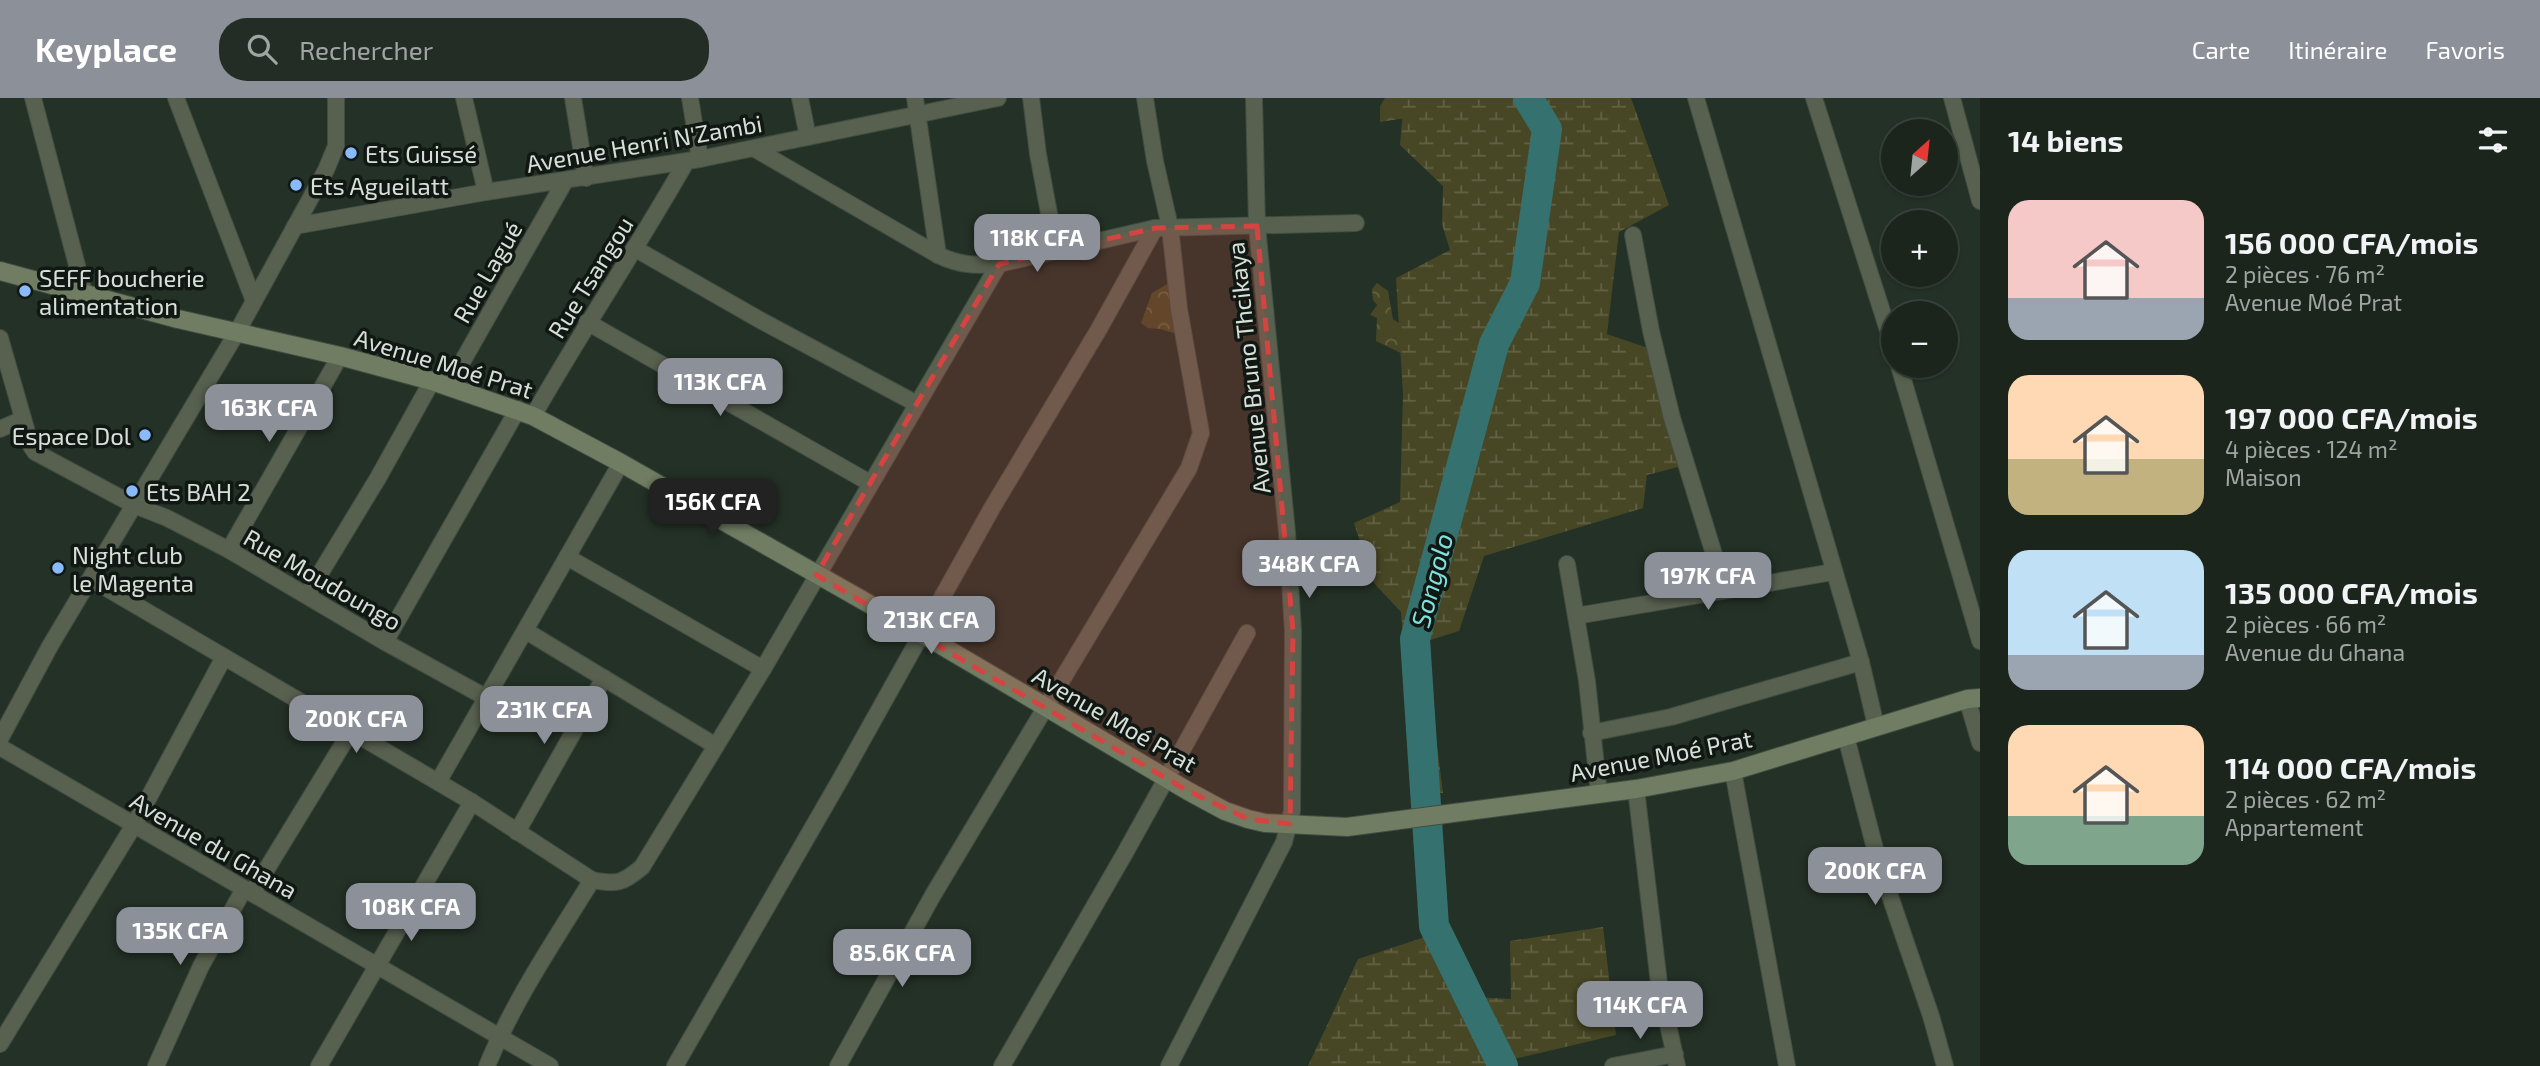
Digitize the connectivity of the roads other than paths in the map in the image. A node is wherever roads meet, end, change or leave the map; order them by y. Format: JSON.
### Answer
{"nodes":[{"id":1,"x":33,"y":98,"type":"edge"},
{"id":2,"x":176,"y":98,"type":"edge"},
{"id":3,"x":336,"y":98,"type":"edge"},
{"id":4,"x":464,"y":98,"type":"edge"},
{"id":5,"x":573,"y":98,"type":"edge"},
{"id":6,"x":690,"y":98,"type":"edge"},
{"id":7,"x":800,"y":98,"type":"edge"},
{"id":8,"x":998,"y":98,"type":"edge"},
{"id":9,"x":1031,"y":98,"type":"edge"},
{"id":10,"x":1145,"y":98,"type":"edge"},
{"id":11,"x":1254,"y":98,"type":"edge"},
{"id":12,"x":1696,"y":98,"type":"edge"},
{"id":13,"x":1814,"y":98,"type":"edge"},
{"id":14,"x":1952,"y":98,"type":"edge"},
{"id":15,"x":917,"y":106,"type":"edge"},
{"id":16,"x":808,"y":137,"type":"junction"},
{"id":17,"x":755,"y":149,"type":"junction"},
{"id":18,"x":693,"y":160,"type":"junction"},
{"id":19,"x":586,"y":178,"type":"junction"},
{"id":20,"x":565,"y":181,"type":"junction"},
{"id":21,"x":485,"y":192,"type":"junction"},
{"id":22,"x":1980,"y":201,"type":"edge"},
{"id":23,"x":1356,"y":223,"type":"dead end"},
{"id":24,"x":295,"y":226,"type":"junction"},
{"id":25,"x":1257,"y":226,"type":"junction"},
{"id":26,"x":1162,"y":228,"type":"junction"},
{"id":27,"x":1633,"y":235,"type":"dead end"},
{"id":28,"x":634,"y":248,"type":"junction"},
{"id":29,"x":1056,"y":251,"type":"junction"},
{"id":30,"x":938,"y":255,"type":"junction"},
{"id":31,"x":999,"y":264,"type":"junction"},
{"id":32,"x":0,"y":271,"type":"edge"},
{"id":33,"x":84,"y":292,"type":"junction"},
{"id":34,"x":254,"y":301,"type":"junction"},
{"id":35,"x":1881,"y":308,"type":"edge"},
{"id":36,"x":587,"y":322,"type":"junction"},
{"id":37,"x":236,"y":334,"type":"junction"},
{"id":38,"x":0,"y":338,"type":"edge"},
{"id":39,"x":340,"y":356,"type":"junction"},
{"id":40,"x":1903,"y":378,"type":"edge"},
{"id":41,"x":441,"y":383,"type":"junction"},
{"id":42,"x":917,"y":404,"type":"junction"},
{"id":43,"x":525,"y":413,"type":"junction"},
{"id":44,"x":23,"y":419,"type":"junction"},
{"id":45,"x":0,"y":429,"type":"edge"},
{"id":46,"x":621,"y":463,"type":"junction"},
{"id":47,"x":870,"y":483,"type":"junction"},
{"id":48,"x":134,"y":505,"type":"junction"},
{"id":49,"x":229,"y":550,"type":"junction"},
{"id":50,"x":567,"y":557,"type":"junction"},
{"id":51,"x":1567,"y":564,"type":"dead end"},
{"id":52,"x":1833,"y":572,"type":"junction"},
{"id":53,"x":816,"y":575,"type":"junction"},
{"id":54,"x":91,"y":579,"type":"junction"},
{"id":55,"x":1725,"y":590,"type":"junction"},
{"id":56,"x":307,"y":595,"type":"junction"},
{"id":57,"x":1576,"y":615,"type":"junction"},
{"id":58,"x":526,"y":631,"type":"junction"},
{"id":59,"x":1247,"y":633,"type":"dead end"},
{"id":60,"x":922,"y":634,"type":"junction"},
{"id":61,"x":1980,"y":641,"type":"edge"},
{"id":62,"x":385,"y":642,"type":"junction"},
{"id":63,"x":224,"y":657,"type":"junction"},
{"id":64,"x":1861,"y":662,"type":"junction"},
{"id":65,"x":763,"y":668,"type":"junction"},
{"id":66,"x":604,"y":678,"type":"junction"},
{"id":67,"x":487,"y":698,"type":"junction"},
{"id":68,"x":1974,"y":698,"type":"edge"},
{"id":69,"x":1046,"y":707,"type":"junction"},
{"id":70,"x":1876,"y":726,"type":"junction"},
{"id":71,"x":351,"y":731,"type":"junction"},
{"id":72,"x":1591,"y":733,"type":"junction"},
{"id":73,"x":1846,"y":737,"type":"junction"},
{"id":74,"x":0,"y":739,"type":"edge"},
{"id":75,"x":1980,"y":743,"type":"edge"},
{"id":76,"x":716,"y":746,"type":"junction"},
{"id":77,"x":0,"y":747,"type":"edge"},
{"id":78,"x":1733,"y":771,"type":"junction"},
{"id":79,"x":1167,"y":778,"type":"junction"},
{"id":80,"x":438,"y":782,"type":"junction"},
{"id":81,"x":1636,"y":789,"type":"junction"},
{"id":82,"x":1599,"y":794,"type":"junction"},
{"id":83,"x":472,"y":802,"type":"junction"},
{"id":84,"x":1290,"y":824,"type":"junction"},
{"id":85,"x":134,"y":825,"type":"junction"},
{"id":86,"x":517,"y":832,"type":"junction"},
{"id":87,"x":592,"y":880,"type":"junction"},
{"id":88,"x":248,"y":891,"type":"junction"},
{"id":89,"x":377,"y":966,"type":"junction"},
{"id":90,"x":499,"y":1037,"type":"junction"},
{"id":91,"x":0,"y":1044,"type":"edge"},
{"id":92,"x":1676,"y":1060,"type":"edge"},
{"id":93,"x":156,"y":1066,"type":"edge"},
{"id":94,"x":319,"y":1066,"type":"edge"},
{"id":95,"x":487,"y":1066,"type":"edge"},
{"id":96,"x":550,"y":1066,"type":"edge"},
{"id":97,"x":675,"y":1066,"type":"edge"},
{"id":98,"x":838,"y":1066,"type":"edge"},
{"id":99,"x":1002,"y":1066,"type":"edge"},
{"id":100,"x":1169,"y":1066,"type":"edge"},
{"id":101,"x":1613,"y":1066,"type":"edge"},
{"id":102,"x":1787,"y":1066,"type":"edge"},
{"id":103,"x":1945,"y":1066,"type":"edge"}],
"edges":[{"from":1,"to":33,"type":"street"},
{"from":2,"to":34,"type":"street"},
{"from":3,"to":24,"type":"street"},
{"from":4,"to":21,"type":"street"},
{"from":5,"to":19,"type":"street"},
{"from":6,"to":18,"type":"street"},
{"from":7,"to":16,"type":"street"},
{"from":8,"to":15,"type":"street","name":"Avenue Henri N'Zambi"},
{"from":9,"to":29,"type":"street"},
{"from":10,"to":26,"type":"street"},
{"from":11,"to":25,"type":"street","name":"Avenue Bruno Thcikaya"},
{"from":12,"to":52,"type":"street"},
{"from":13,"to":35,"type":"street"},
{"from":14,"to":22,"type":"street"},
{"from":15,"to":16,"type":"street","name":"Avenue Henri N'Zambi"},
{"from":15,"to":30,"type":"street"},
{"from":16,"to":17,"type":"street","name":"Avenue Henri N'Zambi"},
{"from":17,"to":18,"type":"street","name":"Avenue Henri N'Zambi"},
{"from":17,"to":30,"type":"street"},
{"from":18,"to":19,"type":"street","name":"Avenue Henri N'Zambi"},
{"from":18,"to":28,"type":"street","name":"Rue Tsangou"},
{"from":19,"to":20,"type":"street","name":"Avenue Henri N'Zambi"},
{"from":20,"to":21,"type":"street","name":"Avenue Henri N'Zambi"},
{"from":20,"to":41,"type":"street","name":"Rue Lagué"},
{"from":21,"to":24,"type":"street","name":"Avenue Henri N'Zambi"},
{"from":23,"to":25,"type":"street"},
{"from":24,"to":34,"type":"street"},
{"from":25,"to":26,"type":"street"},
{"from":25,"to":84,"type":"street","name":"Avenue Bruno Thcikaya"},
{"from":26,"to":29,"type":"street"},
{"from":26,"to":60,"type":"street"},
{"from":26,"to":69,"type":"street"},
{"from":27,"to":55,"type":"street"},
{"from":28,"to":36,"type":"street","name":"Rue Tsangou"},
{"from":28,"to":42,"type":"street"},
{"from":29,"to":31,"type":"street"},
{"from":30,"to":31,"type":"street"},
{"from":31,"to":42,"type":"street"},
{"from":32,"to":33,"type":"street","name":"Avenue Moé Prat"},
{"from":33,"to":37,"type":"street","name":"Avenue Moé Prat"},
{"from":34,"to":37,"type":"street"},
{"from":36,"to":43,"type":"street","name":"Rue Tsangou"},
{"from":36,"to":47,"type":"street"},
{"from":37,"to":39,"type":"street","name":"Avenue Moé Prat"},
{"from":37,"to":48,"type":"street"},
{"from":38,"to":44,"type":"street","name":"Rue Moudoungo"},
{"from":39,"to":41,"type":"street","name":"Avenue Moé Prat"},
{"from":39,"to":49,"type":"street"},
{"from":40,"to":61,"type":"street"},
{"from":41,"to":43,"type":"street","name":"Avenue Moé Prat"},
{"from":41,"to":56,"type":"street","name":"Rue Lagué"},
{"from":42,"to":47,"type":"street"},
{"from":43,"to":46,"type":"street","name":"Avenue Moé Prat"},
{"from":43,"to":62,"type":"street","name":"Rue Tsangou"},
{"from":44,"to":45,"type":"street"},
{"from":44,"to":48,"type":"street","name":"Rue Moudoungo"},
{"from":46,"to":50,"type":"street"},
{"from":46,"to":53,"type":"street","name":"Avenue Moé Prat"},
{"from":47,"to":53,"type":"street"},
{"from":48,"to":49,"type":"street","name":"Rue Moudoungo"},
{"from":48,"to":54,"type":"street"},
{"from":49,"to":56,"type":"street","name":"Rue Moudoungo"},
{"from":50,"to":58,"type":"street"},
{"from":50,"to":65,"type":"street"},
{"from":51,"to":57,"type":"street"},
{"from":52,"to":55,"type":"street"},
{"from":52,"to":64,"type":"street"},
{"from":53,"to":60,"type":"street","name":"Avenue Moé Prat"},
{"from":53,"to":65,"type":"street"},
{"from":54,"to":63,"type":"street"},
{"from":54,"to":74,"type":"street"},
{"from":55,"to":57,"type":"street"},
{"from":56,"to":62,"type":"street","name":"Rue Moudoungo"},
{"from":57,"to":72,"type":"street"},
{"from":58,"to":66,"type":"street"},
{"from":58,"to":67,"type":"street"},
{"from":59,"to":79,"type":"street"},
{"from":60,"to":69,"type":"street","name":"Avenue Moé Prat"},
{"from":60,"to":97,"type":"street"},
{"from":62,"to":67,"type":"street","name":"Rue Moudoungo"},
{"from":63,"to":71,"type":"street"},
{"from":63,"to":85,"type":"street"},
{"from":64,"to":70,"type":"street"},
{"from":64,"to":72,"type":"street"},
{"from":65,"to":76,"type":"street"},
{"from":66,"to":76,"type":"street"},
{"from":66,"to":86,"type":"street"},
{"from":67,"to":80,"type":"street"},
{"from":68,"to":70,"type":"street","name":"Avenue Moé Prat"},
{"from":68,"to":75,"type":"street"},
{"from":69,"to":79,"type":"street","name":"Avenue Moé Prat"},
{"from":69,"to":98,"type":"street"},
{"from":70,"to":73,"type":"street","name":"Avenue Moé Prat"},
{"from":71,"to":80,"type":"street"},
{"from":71,"to":88,"type":"street"},
{"from":72,"to":82,"type":"street"},
{"from":73,"to":78,"type":"street","name":"Avenue Moé Prat"},
{"from":73,"to":103,"type":"street"},
{"from":76,"to":87,"type":"street"},
{"from":77,"to":85,"type":"street","name":"Avenue du Ghana"},
{"from":78,"to":81,"type":"street","name":"Avenue Moé Prat"},
{"from":78,"to":102,"type":"street"},
{"from":79,"to":84,"type":"street","name":"Avenue Moé Prat"},
{"from":79,"to":99,"type":"street"},
{"from":80,"to":83,"type":"street"},
{"from":81,"to":82,"type":"street","name":"Avenue Moé Prat"},
{"from":81,"to":92,"type":"street"},
{"from":82,"to":84,"type":"street","name":"Avenue Moé Prat"},
{"from":83,"to":86,"type":"street"},
{"from":83,"to":89,"type":"street"},
{"from":84,"to":100,"type":"street","name":"Avenue Bruno Thcikaya"},
{"from":85,"to":88,"type":"street","name":"Avenue du Ghana"},
{"from":85,"to":91,"type":"street"},
{"from":86,"to":87,"type":"street"},
{"from":87,"to":90,"type":"street"},
{"from":88,"to":89,"type":"street","name":"Avenue du Ghana"},
{"from":88,"to":93,"type":"street"},
{"from":89,"to":90,"type":"street","name":"Avenue du Ghana"},
{"from":89,"to":94,"type":"street"},
{"from":90,"to":95,"type":"street"},
{"from":90,"to":96,"type":"street","name":"Avenue du Ghana"},
{"from":92,"to":101,"type":"street"}]}
